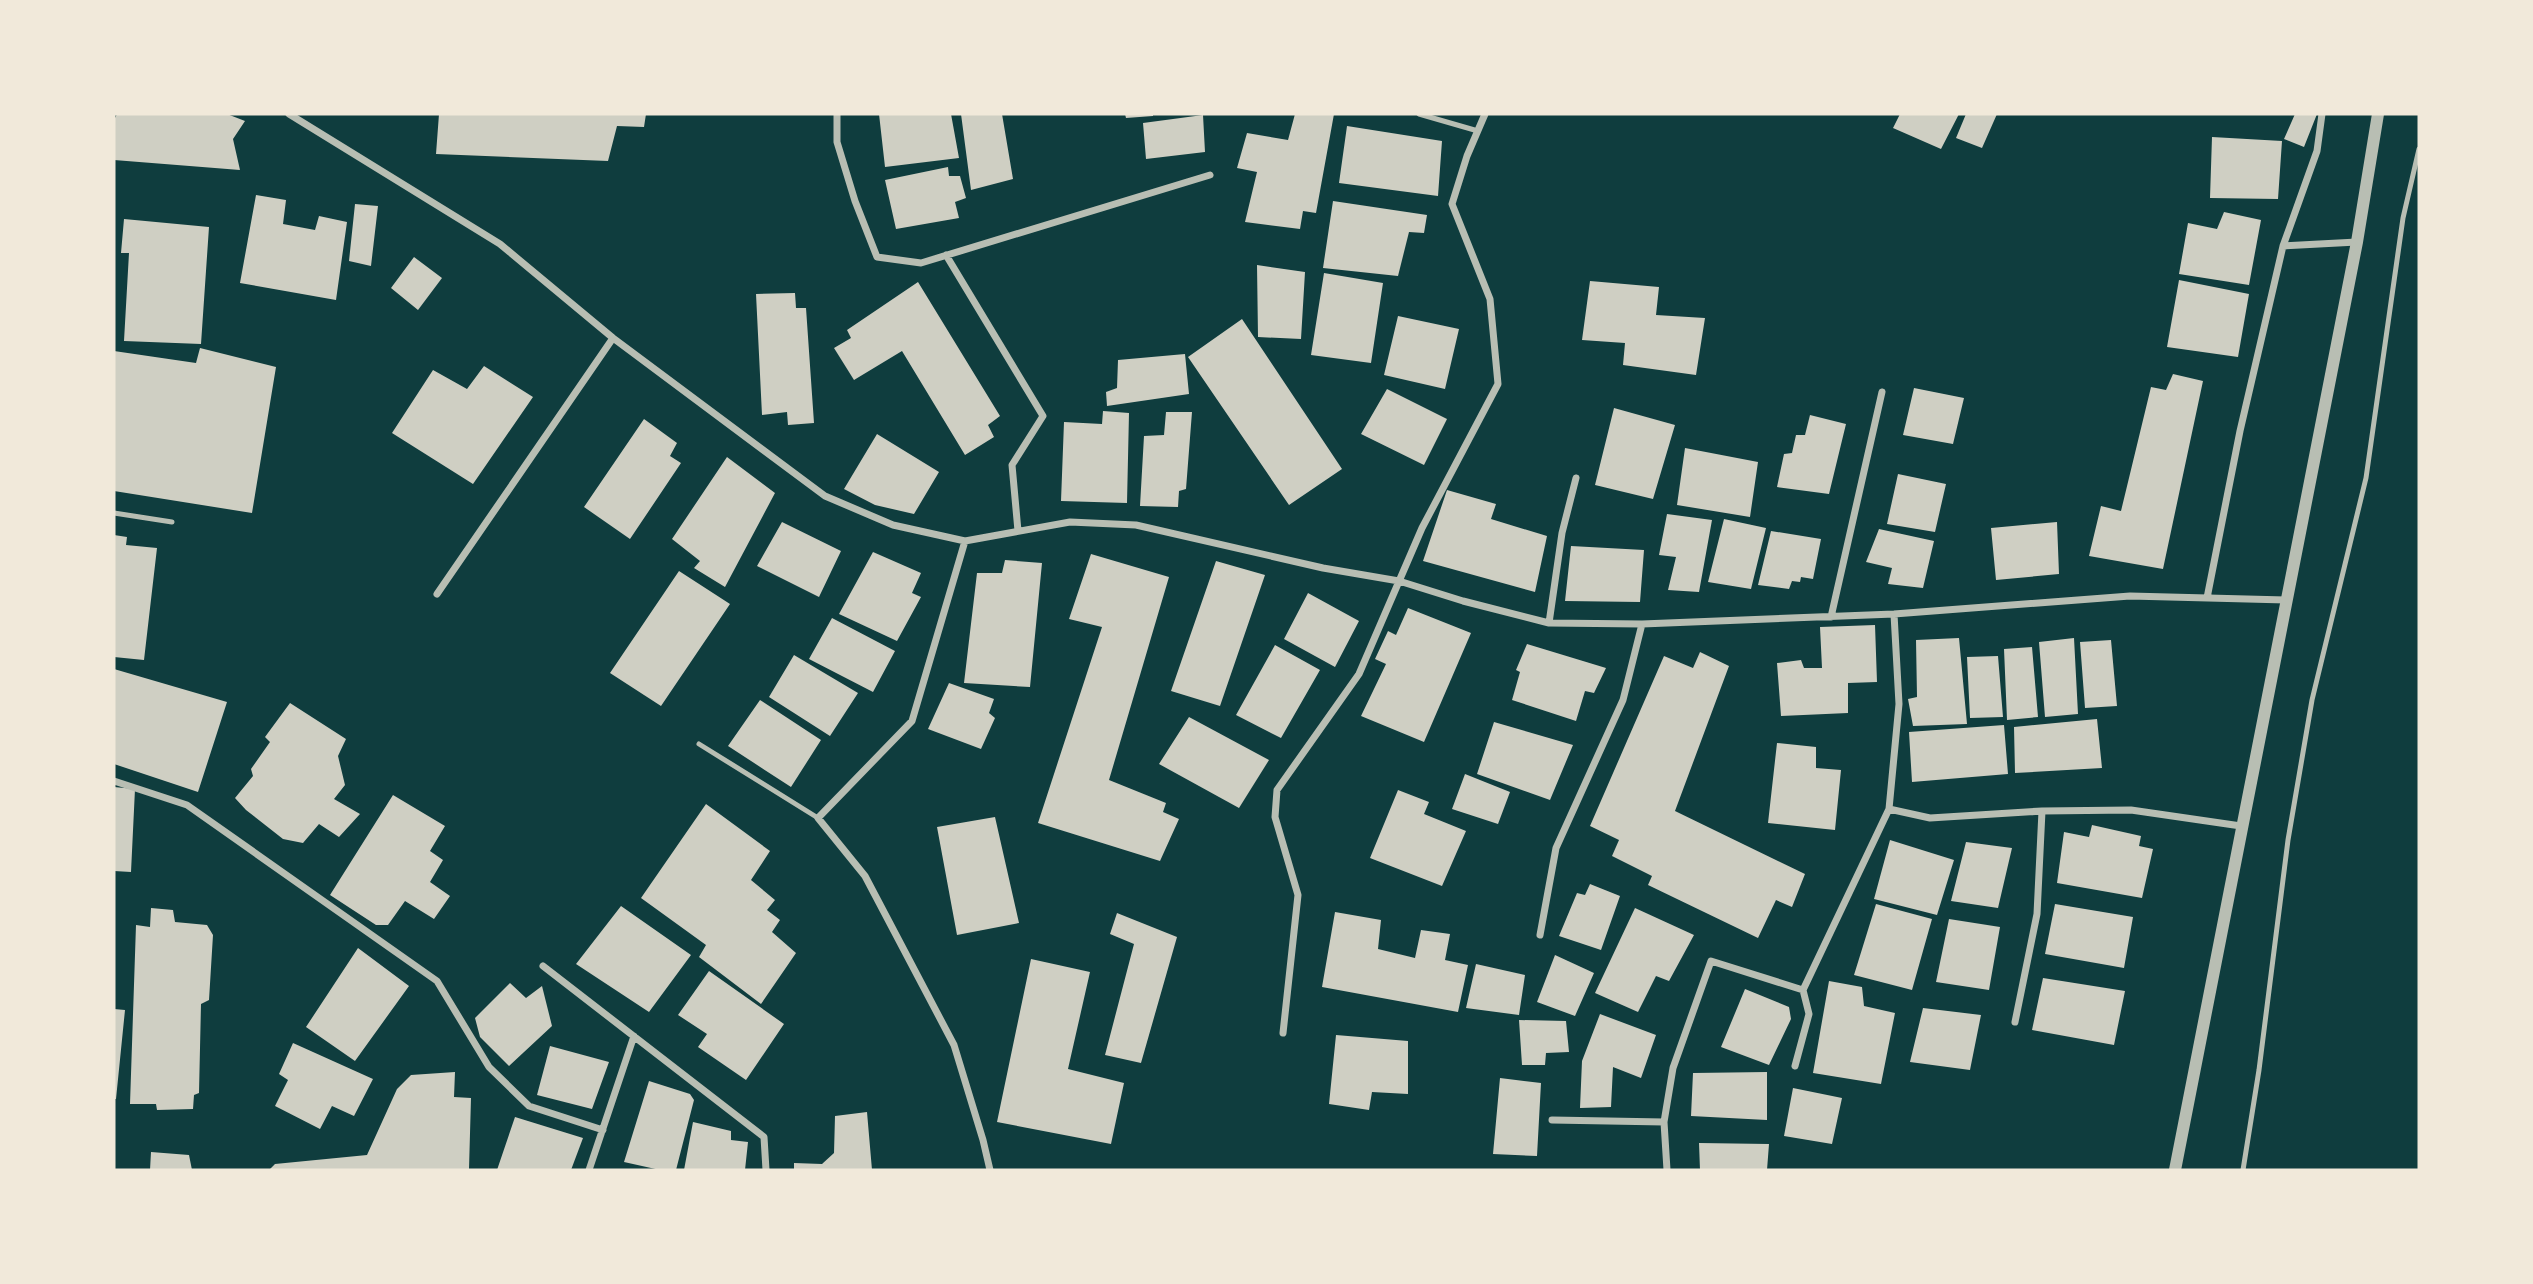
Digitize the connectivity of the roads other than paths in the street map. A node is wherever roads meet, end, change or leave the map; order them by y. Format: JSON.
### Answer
{"nodes":[{"id":1,"x":289,"y":114,"type":"edge"},
{"id":2,"x":837,"y":114,"type":"edge"},
{"id":3,"x":1419,"y":114,"type":"edge"},
{"id":4,"x":1485,"y":114,"type":"edge"},
{"id":5,"x":2322,"y":114,"type":"edge"},
{"id":6,"x":2378,"y":114,"type":"edge"},
{"id":7,"x":1478,"y":131,"type":"junction"},
{"id":8,"x":2419,"y":149,"type":"edge"},
{"id":9,"x":1210,"y":175,"type":"dead end"},
{"id":10,"x":2357,"y":242,"type":"junction"},
{"id":11,"x":2283,"y":246,"type":"junction"},
{"id":12,"x":946,"y":255,"type":"junction"},
{"id":13,"x":613,"y":338,"type":"junction"},
{"id":14,"x":1882,"y":392,"type":"dead end"},
{"id":15,"x":1576,"y":478,"type":"dead end"},
{"id":16,"x":114,"y":513,"type":"edge"},
{"id":17,"x":172,"y":522,"type":"dead end"},
{"id":18,"x":1018,"y":531,"type":"junction"},
{"id":19,"x":965,"y":541,"type":"junction"},
{"id":20,"x":1399,"y":581,"type":"junction"},
{"id":21,"x":437,"y":594,"type":"dead end"},
{"id":22,"x":2207,"y":598,"type":"junction"},
{"id":23,"x":2286,"y":600,"type":"junction"},
{"id":24,"x":1894,"y":614,"type":"junction"},
{"id":25,"x":1831,"y":617,"type":"junction"},
{"id":26,"x":1549,"y":623,"type":"junction"},
{"id":27,"x":1642,"y":624,"type":"junction"},
{"id":28,"x":699,"y":744,"type":"dead end"},
{"id":29,"x":114,"y":782,"type":"edge"},
{"id":30,"x":1889,"y":809,"type":"junction"},
{"id":31,"x":2042,"y":811,"type":"junction"},
{"id":32,"x":818,"y":818,"type":"junction"},
{"id":33,"x":2241,"y":826,"type":"junction"},
{"id":34,"x":1540,"y":935,"type":"dead end"},
{"id":35,"x":543,"y":966,"type":"dead end"},
{"id":36,"x":1803,"y":990,"type":"junction"},
{"id":37,"x":2015,"y":1022,"type":"dead end"},
{"id":38,"x":1283,"y":1033,"type":"dead end"},
{"id":39,"x":634,"y":1036,"type":"junction"},
{"id":40,"x":1795,"y":1066,"type":"dead end"},
{"id":41,"x":1552,"y":1120,"type":"dead end"},
{"id":42,"x":1664,"y":1122,"type":"junction"},
{"id":43,"x":603,"y":1130,"type":"junction"},
{"id":44,"x":589,"y":1170,"type":"edge"},
{"id":45,"x":766,"y":1170,"type":"edge"},
{"id":46,"x":989,"y":1170,"type":"edge"},
{"id":47,"x":1667,"y":1170,"type":"edge"},
{"id":48,"x":2175,"y":1170,"type":"edge"},
{"id":49,"x":2242,"y":1170,"type":"edge"}],
"edges":[{"from":1,"to":13,"type":"street"},
{"from":2,"to":12,"type":"street"},
{"from":3,"to":7,"type":"lane"},
{"from":4,"to":7,"type":"street"},
{"from":5,"to":11,"type":"street"},
{"from":6,"to":10,"type":"street"},
{"from":7,"to":20,"type":"street"},
{"from":8,"to":49,"type":"lane"},
{"from":9,"to":12,"type":"street"},
{"from":10,"to":11,"type":"street"},
{"from":10,"to":23,"type":"street"},
{"from":11,"to":22,"type":"street"},
{"from":12,"to":18,"type":"street"},
{"from":13,"to":19,"type":"street"},
{"from":13,"to":21,"type":"street"},
{"from":14,"to":25,"type":"street"},
{"from":15,"to":26,"type":"street"},
{"from":16,"to":17,"type":"lane"},
{"from":18,"to":19,"type":"street"},
{"from":18,"to":20,"type":"street"},
{"from":19,"to":32,"type":"street"},
{"from":20,"to":26,"type":"street"},
{"from":20,"to":38,"type":"street"},
{"from":22,"to":23,"type":"street"},
{"from":22,"to":24,"type":"street"},
{"from":23,"to":33,"type":"street"},
{"from":24,"to":25,"type":"street"},
{"from":24,"to":30,"type":"street"},
{"from":25,"to":27,"type":"street"},
{"from":26,"to":27,"type":"street"},
{"from":27,"to":34,"type":"street"},
{"from":28,"to":32,"type":"lane"},
{"from":29,"to":43,"type":"street"},
{"from":30,"to":31,"type":"street"},
{"from":30,"to":36,"type":"street"},
{"from":31,"to":33,"type":"street"},
{"from":31,"to":37,"type":"street"},
{"from":32,"to":46,"type":"street"},
{"from":33,"to":48,"type":"street"},
{"from":35,"to":39,"type":"street"},
{"from":36,"to":40,"type":"street"},
{"from":36,"to":42,"type":"street"},
{"from":39,"to":43,"type":"street"},
{"from":39,"to":45,"type":"street"},
{"from":41,"to":42,"type":"street"},
{"from":42,"to":47,"type":"street"},
{"from":43,"to":44,"type":"street"}]}
